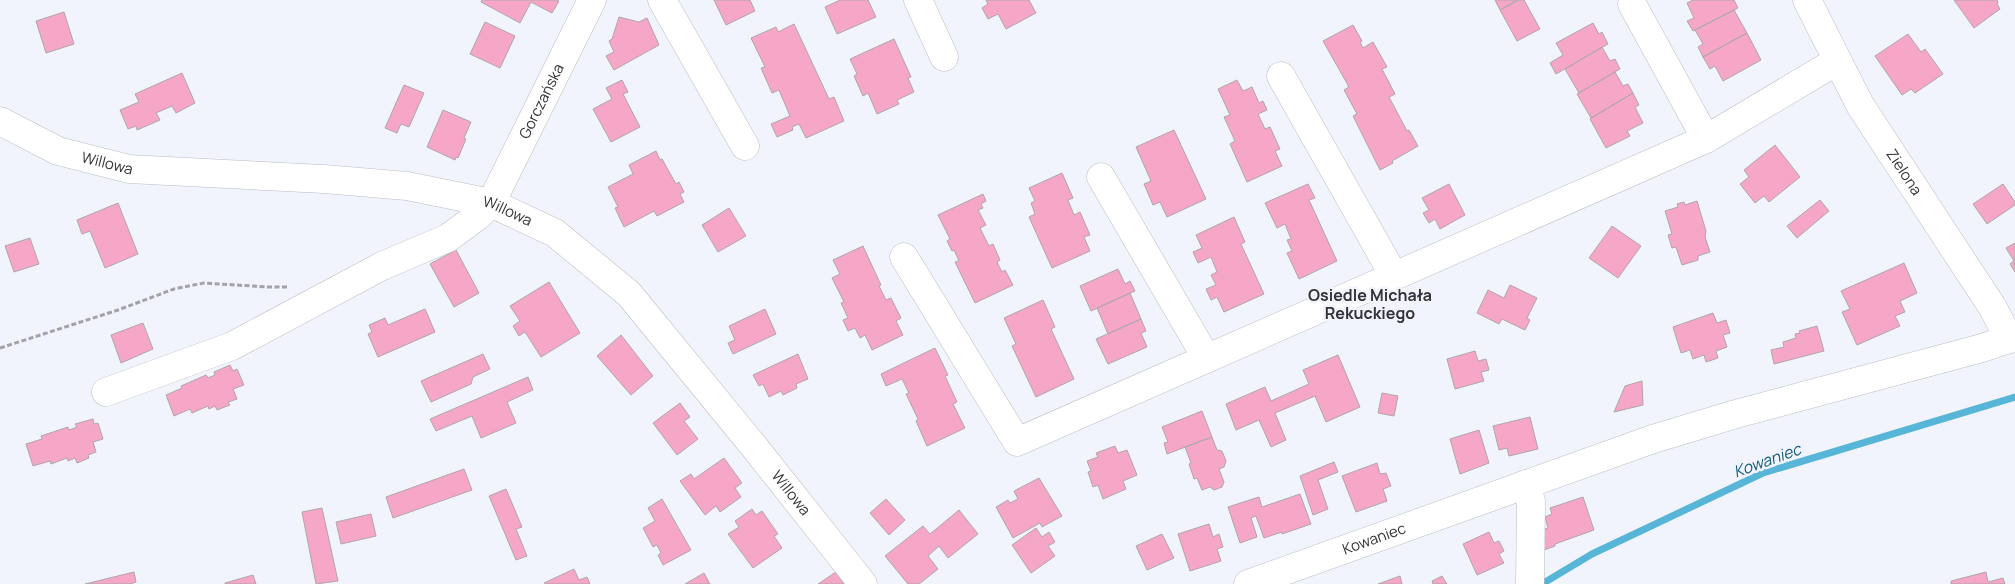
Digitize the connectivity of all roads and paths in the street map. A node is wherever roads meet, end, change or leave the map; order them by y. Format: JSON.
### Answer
{"nodes":[{"id":1,"x":592,"y":0,"type":"edge"},
{"id":2,"x":662,"y":0,"type":"edge"},
{"id":3,"x":918,"y":0,"type":"edge"},
{"id":4,"x":1807,"y":0,"type":"edge"},
{"id":5,"x":1632,"y":4,"type":"dead end"},
{"id":6,"x":944,"y":57,"type":"dead end"},
{"id":7,"x":1837,"y":61,"type":"junction"},
{"id":8,"x":1281,"y":76,"type":"dead end"},
{"id":9,"x":0,"y":121,"type":"edge"},
{"id":10,"x":1706,"y":139,"type":"junction"},
{"id":11,"x":745,"y":146,"type":"dead end"},
{"id":12,"x":1101,"y":177,"type":"dead end"},
{"id":13,"x":491,"y":203,"type":"junction"},
{"id":14,"x":904,"y":257,"type":"dead end"},
{"id":15,"x":1394,"y":276,"type":"junction"},
{"id":16,"x":293,"y":286,"type":"dead end"},
{"id":17,"x":2012,"y":338,"type":"edge"},
{"id":18,"x":0,"y":348,"type":"edge"},
{"id":19,"x":1207,"y":359,"type":"junction"},
{"id":20,"x":106,"y":392,"type":"dead end"},
{"id":21,"x":1526,"y":484,"type":"junction"},
{"id":22,"x":1530,"y":576,"type":"edge"},
{"id":23,"x":863,"y":584,"type":"edge"},
{"id":24,"x":1248,"y":584,"type":"edge"}],
"edges":[{"from":1,"to":13,"type":"street","name":"Gorczańska"},
{"from":2,"to":11,"type":"street"},
{"from":3,"to":6,"type":"street"},
{"from":4,"to":7,"type":"street","name":"Zielona"},
{"from":5,"to":10,"type":"street"},
{"from":7,"to":10,"type":"street"},
{"from":7,"to":17,"type":"street","name":"Zielona"},
{"from":8,"to":15,"type":"street"},
{"from":9,"to":13,"type":"street","name":"Willowa"},
{"from":10,"to":15,"type":"street"},
{"from":12,"to":19,"type":"street"},
{"from":13,"to":20,"type":"street"},
{"from":13,"to":23,"type":"street","name":"Willowa"},
{"from":14,"to":19,"type":"street"},
{"from":15,"to":19,"type":"street"},
{"from":16,"to":18,"type":"path"},
{"from":17,"to":21,"type":"street","name":"Kowaniec"},
{"from":21,"to":22,"type":"street"},
{"from":21,"to":24,"type":"street","name":"Kowaniec"}]}
